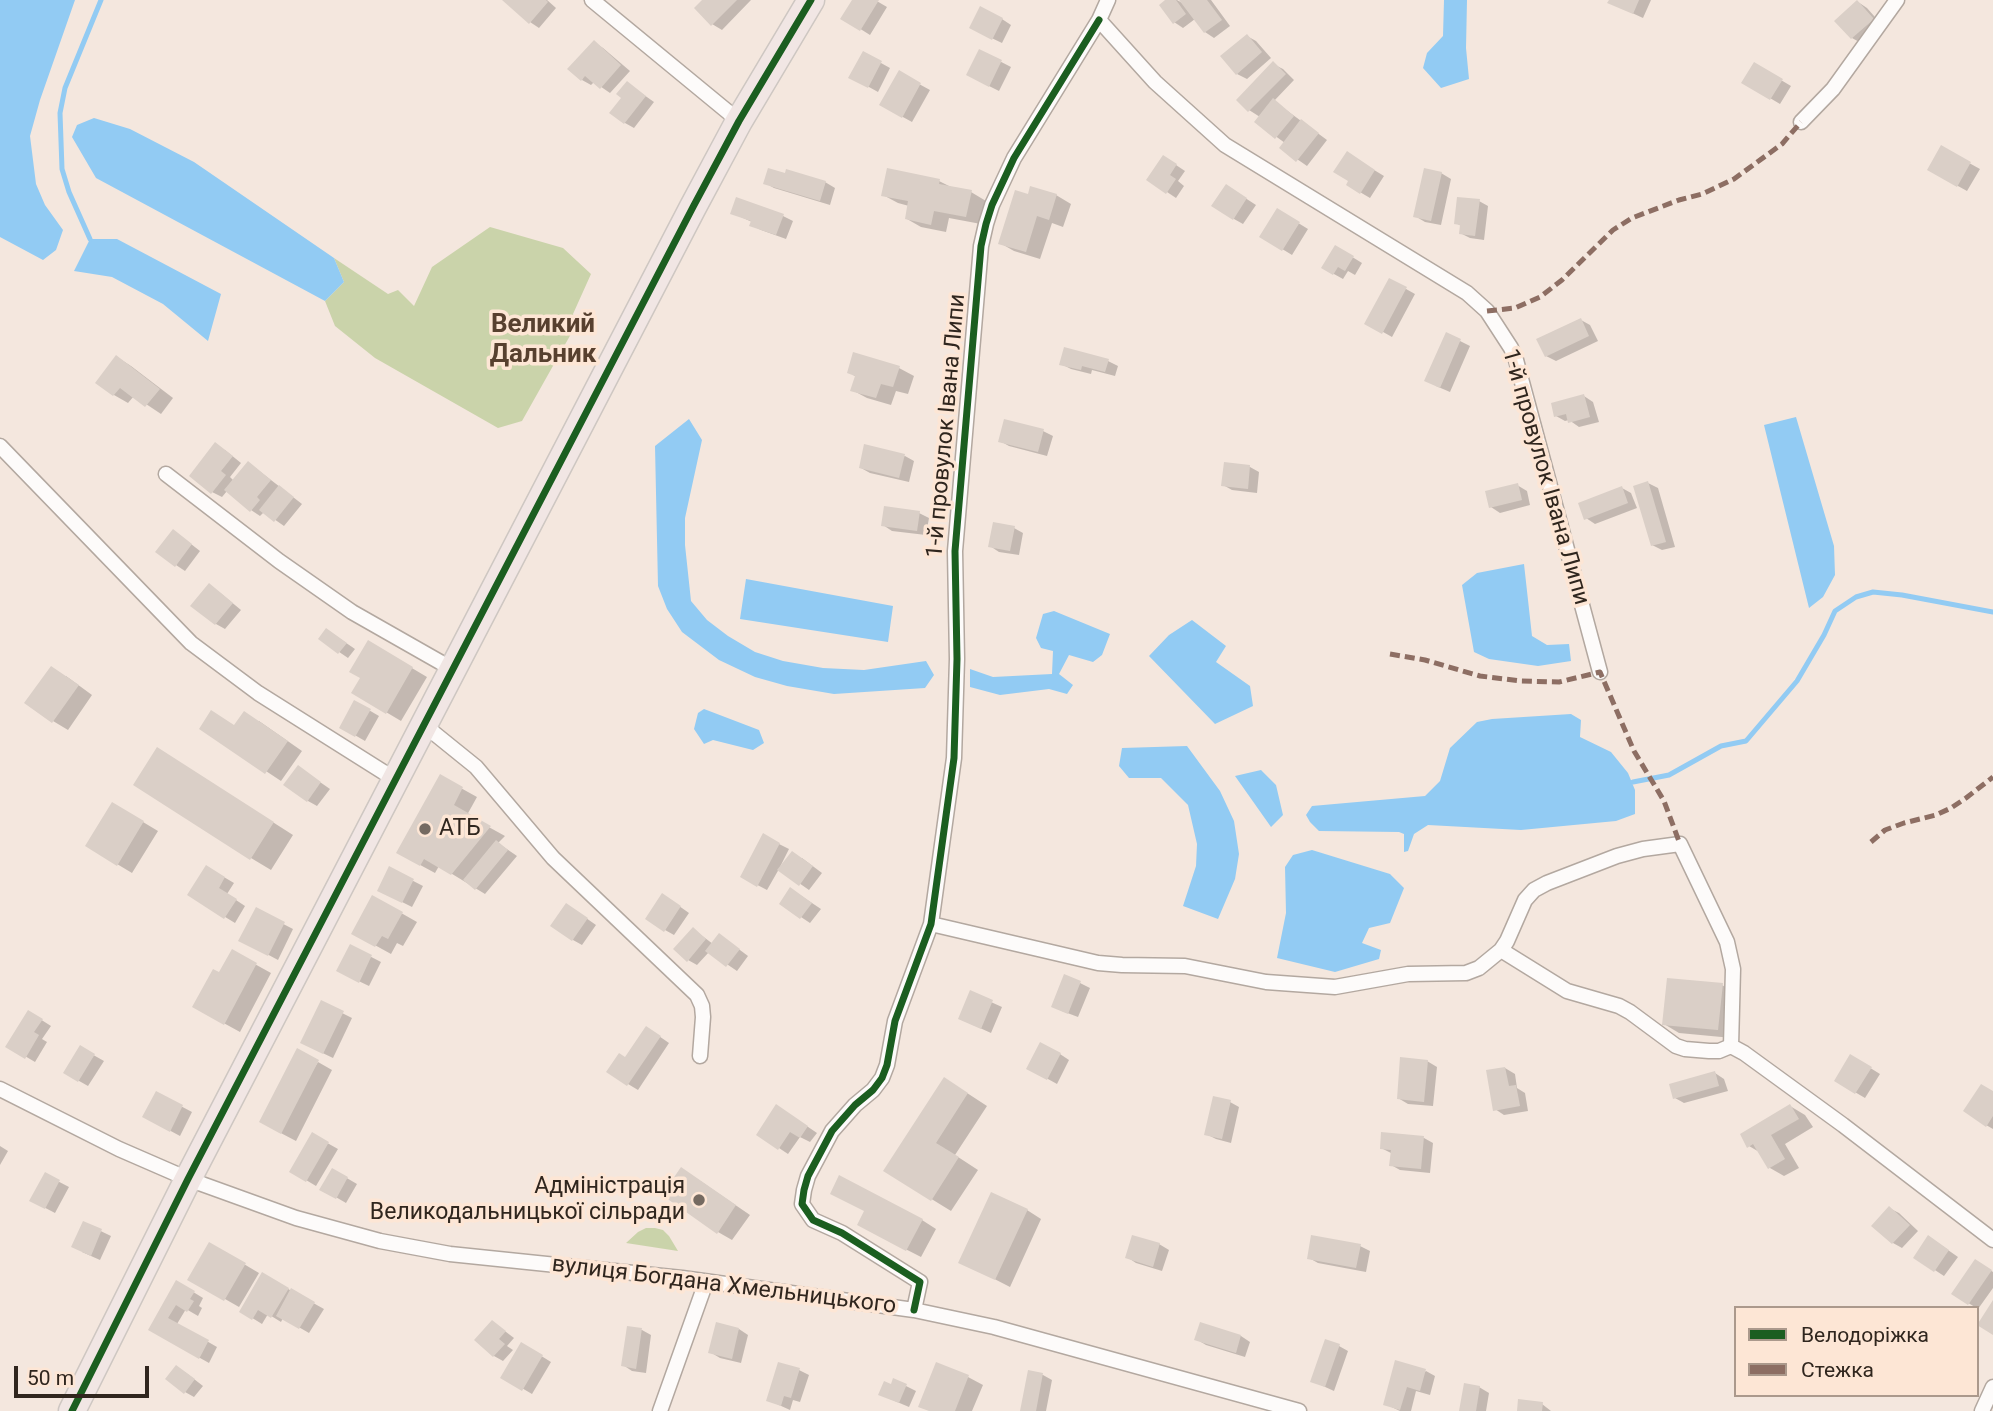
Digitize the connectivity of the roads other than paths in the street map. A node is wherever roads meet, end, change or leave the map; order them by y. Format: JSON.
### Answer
{"nodes":[{"id":1,"x":592,"y":0,"type":"edge"},
{"id":2,"x":811,"y":0,"type":"edge"},
{"id":3,"x":1108,"y":0,"type":"edge"},
{"id":4,"x":1897,"y":0,"type":"edge"},
{"id":5,"x":1099,"y":20,"type":"junction"},
{"id":6,"x":739,"y":121,"type":"junction"},
{"id":7,"x":1801,"y":122,"type":"dead end"},
{"id":8,"x":0,"y":446,"type":"edge"},
{"id":9,"x":166,"y":474,"type":"dead end"},
{"id":10,"x":454,"y":670,"type":"junction"},
{"id":11,"x":1600,"y":672,"type":"dead end"},
{"id":12,"x":424,"y":725,"type":"junction"},
{"id":13,"x":396,"y":780,"type":"junction"},
{"id":14,"x":931,"y":923,"type":"junction"},
{"id":15,"x":1501,"y":950,"type":"junction"},
{"id":16,"x":1731,"y":1046,"type":"junction"},
{"id":17,"x":700,"y":1056,"type":"dead end"},
{"id":18,"x":0,"y":1089,"type":"edge"},
{"id":19,"x":188,"y":1180,"type":"junction"},
{"id":20,"x":1993,"y":1240,"type":"edge"},
{"id":21,"x":706,"y":1282,"type":"junction"},
{"id":22,"x":914,"y":1310,"type":"junction"},
{"id":23,"x":1993,"y":1387,"type":"edge"},
{"id":24,"x":72,"y":1411,"type":"edge"},
{"id":25,"x":660,"y":1411,"type":"edge"},
{"id":26,"x":1299,"y":1411,"type":"edge"},
{"id":27,"x":1982,"y":1411,"type":"edge"}],
"edges":[{"from":1,"to":6,"type":"street"},
{"from":2,"to":6,"type":"highway"},
{"from":3,"to":5,"type":"street","name":"1-й провулок Івана Липи"},
{"from":4,"to":7,"type":"street"},
{"from":5,"to":11,"type":"street","name":"1-й провулок Івана Липи"},
{"from":5,"to":14,"type":"street","name":"1-й провулок Івана Липи"},
{"from":6,"to":10,"type":"highway"},
{"from":8,"to":13,"type":"street"},
{"from":9,"to":10,"type":"street"},
{"from":10,"to":12,"type":"highway"},
{"from":12,"to":13,"type":"highway"},
{"from":12,"to":17,"type":"street"},
{"from":13,"to":19,"type":"highway"},
{"from":14,"to":15,"type":"street"},
{"from":14,"to":22,"type":"street","name":"1-й провулок Івана Липи"},
{"from":15,"to":16,"type":"street"},
{"from":15,"to":16,"type":"street"},
{"from":16,"to":20,"type":"street"},
{"from":18,"to":19,"type":"street","name":"вулиця Богдана Хмельницького"},
{"from":19,"to":21,"type":"street","name":"вулиця Богдана Хмельницького"},
{"from":19,"to":24,"type":"highway"},
{"from":21,"to":22,"type":"street","name":"вулиця Богдана Хмельницького"},
{"from":21,"to":25,"type":"street"},
{"from":22,"to":26,"type":"street","name":"вулиця Богдана Хмельницького"},
{"from":23,"to":27,"type":"street"}]}
